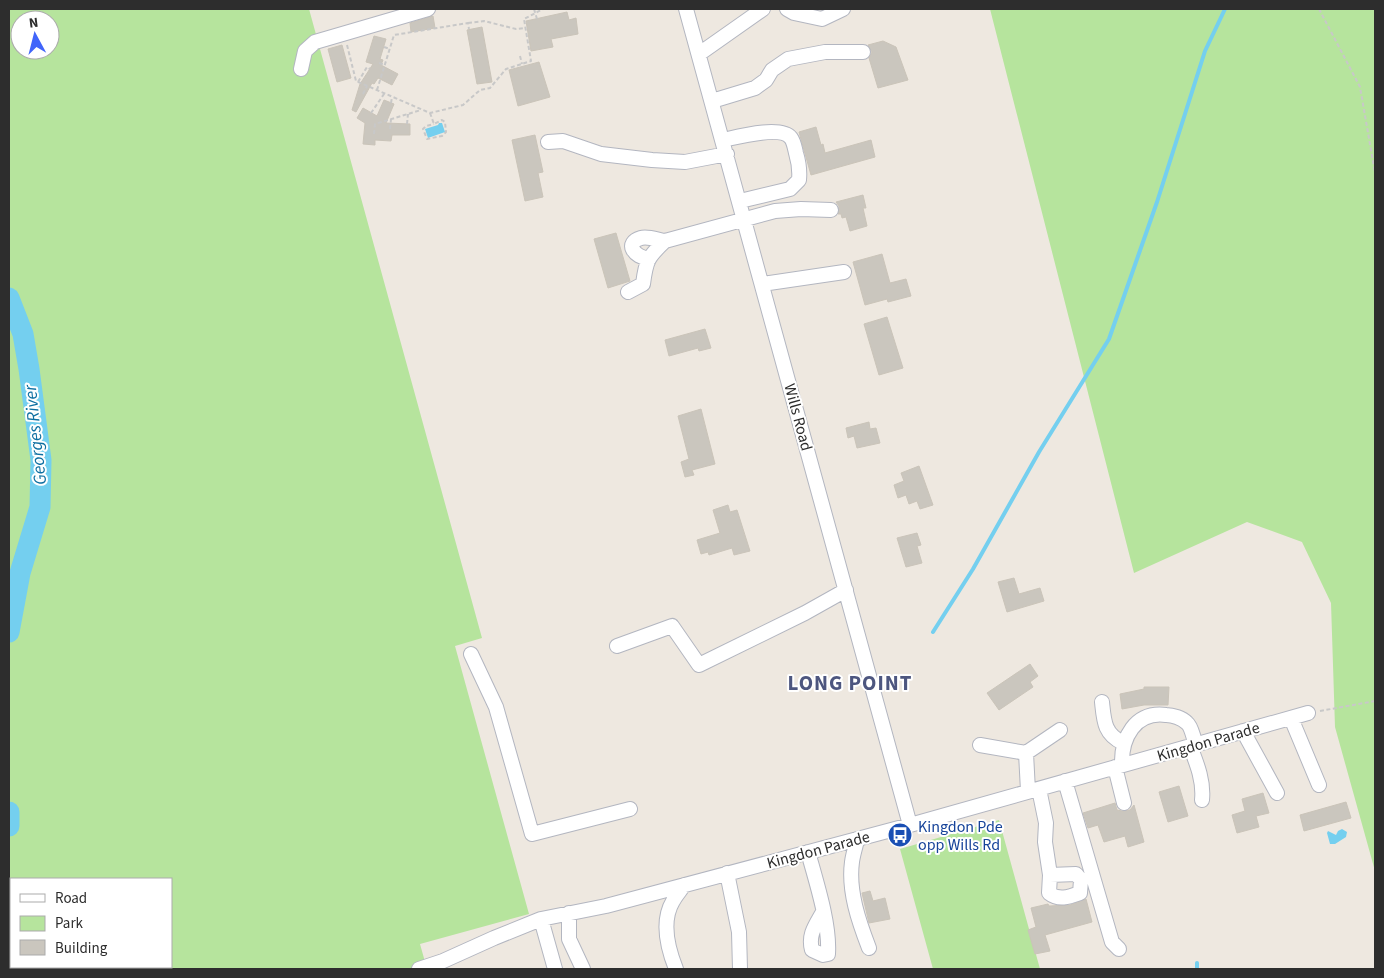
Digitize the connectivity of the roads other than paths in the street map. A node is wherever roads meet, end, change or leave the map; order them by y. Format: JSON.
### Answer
{"nodes":[{"id":1,"x":428,"y":9,"type":"edge"},
{"id":2,"x":686,"y":9,"type":"edge"},
{"id":3,"x":763,"y":9,"type":"edge"},
{"id":4,"x":787,"y":9,"type":"edge"},
{"id":5,"x":843,"y":9,"type":"edge"},
{"id":6,"x":864,"y":52,"type":"dead end"},
{"id":7,"x":699,"y":54,"type":"junction"},
{"id":8,"x":301,"y":69,"type":"dead end"},
{"id":9,"x":712,"y":101,"type":"junction"},
{"id":10,"x":723,"y":140,"type":"junction"},
{"id":11,"x":548,"y":142,"type":"dead end"},
{"id":12,"x":727,"y":154,"type":"junction"},
{"id":13,"x":740,"y":201,"type":"junction"},
{"id":14,"x":831,"y":210,"type":"dead end"},
{"id":15,"x":745,"y":220,"type":"junction"},
{"id":16,"x":665,"y":241,"type":"junction"},
{"id":17,"x":649,"y":259,"type":"junction"},
{"id":18,"x":844,"y":272,"type":"dead end"},
{"id":19,"x":762,"y":284,"type":"junction"},
{"id":20,"x":628,"y":292,"type":"dead end"},
{"id":21,"x":846,"y":590,"type":"junction"},
{"id":22,"x":617,"y":646,"type":"dead end"},
{"id":23,"x":471,"y":654,"type":"dead end"},
{"id":24,"x":1102,"y":702,"type":"dead end"},
{"id":25,"x":1308,"y":713,"type":"road end"},
{"id":26,"x":1291,"y":718,"type":"junction"},
{"id":27,"x":1060,"y":730,"type":"dead end"},
{"id":28,"x":1243,"y":731,"type":"junction"},
{"id":29,"x":1123,"y":743,"type":"junction"},
{"id":30,"x":980,"y":745,"type":"dead end"},
{"id":31,"x":1193,"y":745,"type":"junction"},
{"id":32,"x":1026,"y":753,"type":"junction"},
{"id":33,"x":1119,"y":766,"type":"junction"},
{"id":34,"x":1065,"y":781,"type":"junction"},
{"id":35,"x":1318,"y":785,"type":"dead end"},
{"id":36,"x":1034,"y":790,"type":"junction"},
{"id":37,"x":1277,"y":793,"type":"dead end"},
{"id":38,"x":1202,"y":800,"type":"dead end"},
{"id":39,"x":1124,"y":803,"type":"dead end"},
{"id":40,"x":630,"y":809,"type":"dead end"},
{"id":41,"x":910,"y":825,"type":"junction"},
{"id":42,"x":857,"y":839,"type":"junction"},
{"id":43,"x":808,"y":852,"type":"junction"},
{"id":44,"x":727,"y":873,"type":"junction"},
{"id":45,"x":1050,"y":875,"type":"dead end"},
{"id":46,"x":684,"y":885,"type":"junction"},
{"id":47,"x":823,"y":912,"type":"dead end"},
{"id":48,"x":569,"y":914,"type":"junction"},
{"id":49,"x":541,"y":919,"type":"junction"},
{"id":50,"x":869,"y":948,"type":"dead end"},
{"id":51,"x":1119,"y":949,"type":"dead end"},
{"id":52,"x":445,"y":965,"type":"edge"},
{"id":53,"x":419,"y":969,"type":"edge"},
{"id":54,"x":554,"y":969,"type":"edge"},
{"id":55,"x":583,"y":969,"type":"edge"},
{"id":56,"x":676,"y":969,"type":"edge"},
{"id":57,"x":740,"y":969,"type":"edge"}],
"edges":[{"from":1,"to":8,"type":"street"},
{"from":2,"to":7,"type":"street","name":"Wills Road"},
{"from":3,"to":7,"type":"street"},
{"from":4,"to":5,"type":"street"},
{"from":6,"to":9,"type":"street"},
{"from":7,"to":9,"type":"street","name":"Wills Road"},
{"from":9,"to":10,"type":"street","name":"Wills Road"},
{"from":10,"to":12,"type":"street","name":"Wills Road"},
{"from":10,"to":13,"type":"street"},
{"from":11,"to":12,"type":"street"},
{"from":12,"to":13,"type":"street","name":"Wills Road"},
{"from":13,"to":15,"type":"street","name":"Wills Road"},
{"from":14,"to":15,"type":"street"},
{"from":15,"to":16,"type":"street"},
{"from":15,"to":19,"type":"street","name":"Wills Road"},
{"from":16,"to":17,"type":"street"},
{"from":16,"to":17,"type":"street"},
{"from":17,"to":20,"type":"street"},
{"from":18,"to":19,"type":"street"},
{"from":19,"to":21,"type":"street","name":"Wills Road"},
{"from":21,"to":22,"type":"street"},
{"from":21,"to":41,"type":"street","name":"Wills Road"},
{"from":23,"to":40,"type":"street"},
{"from":24,"to":29,"type":"street"},
{"from":25,"to":26,"type":"street","name":"Kingdon Parade"},
{"from":26,"to":28,"type":"street","name":"Kingdon Parade"},
{"from":26,"to":35,"type":"street"},
{"from":27,"to":32,"type":"street"},
{"from":28,"to":31,"type":"street","name":"Kingdon Parade"},
{"from":28,"to":37,"type":"street"},
{"from":29,"to":31,"type":"street"},
{"from":29,"to":33,"type":"street"},
{"from":30,"to":32,"type":"street"},
{"from":31,"to":33,"type":"street","name":"Kingdon Parade"},
{"from":31,"to":38,"type":"street"},
{"from":32,"to":36,"type":"street"},
{"from":33,"to":34,"type":"street","name":"Kingdon Parade"},
{"from":33,"to":39,"type":"street"},
{"from":34,"to":36,"type":"street","name":"Kingdon Parade"},
{"from":34,"to":51,"type":"street"},
{"from":36,"to":41,"type":"street","name":"Kingdon Parade"},
{"from":36,"to":45,"type":"street"},
{"from":41,"to":42,"type":"street","name":"Kingdon Parade"},
{"from":42,"to":43,"type":"street","name":"Kingdon Parade"},
{"from":42,"to":50,"type":"street"},
{"from":43,"to":44,"type":"street","name":"Kingdon Parade"},
{"from":43,"to":47,"type":"street"},
{"from":44,"to":46,"type":"street","name":"Kingdon Parade"},
{"from":44,"to":57,"type":"street"},
{"from":46,"to":48,"type":"street","name":"Kingdon Parade"},
{"from":46,"to":56,"type":"street"},
{"from":48,"to":49,"type":"street","name":"Kingdon Parade"},
{"from":48,"to":55,"type":"street"},
{"from":49,"to":52,"type":"street","name":"Kingdon Parade"},
{"from":49,"to":54,"type":"street"},
{"from":52,"to":53,"type":"street","name":"Kingdon Parade"}]}
